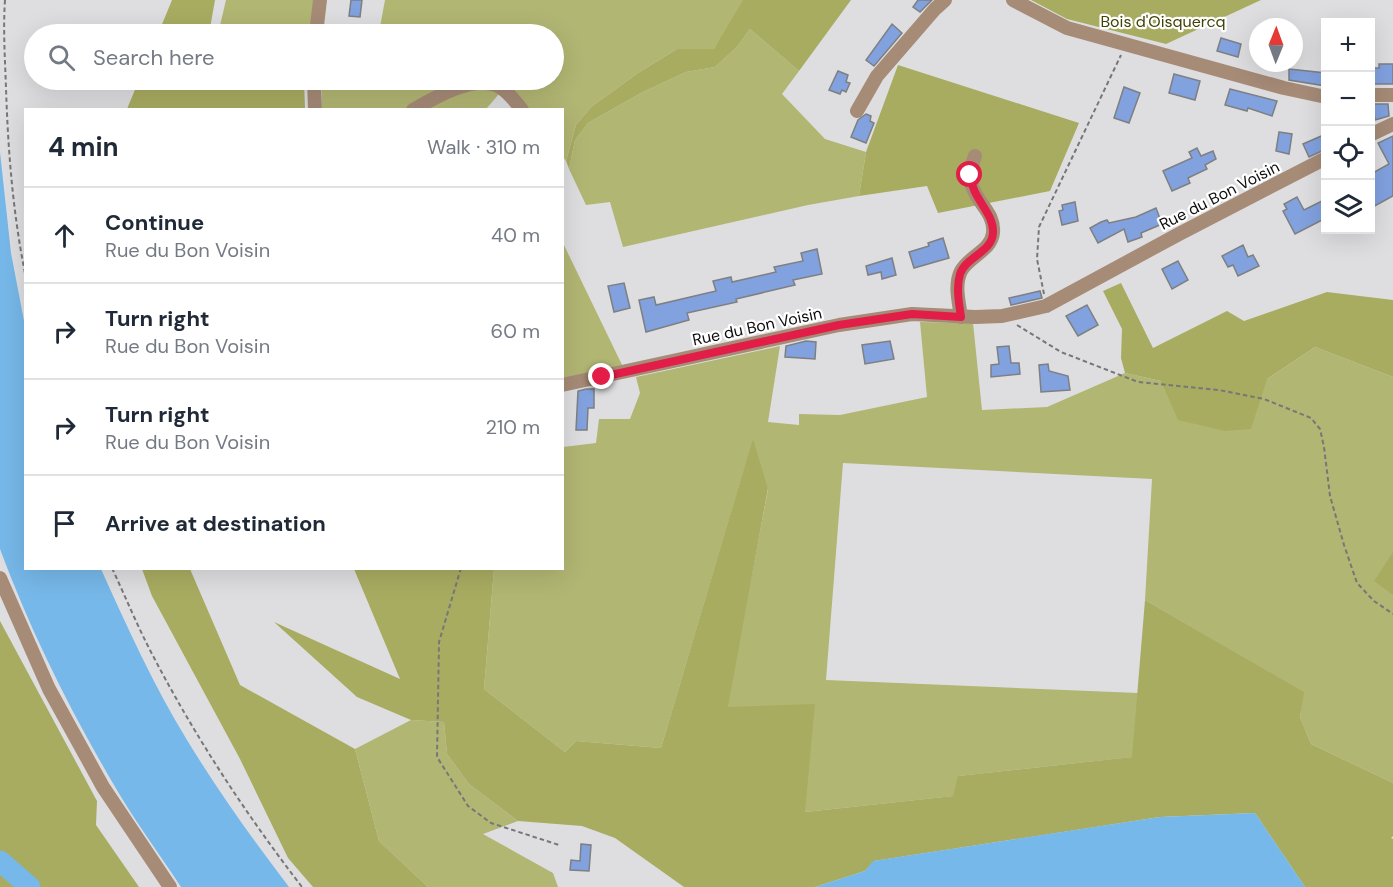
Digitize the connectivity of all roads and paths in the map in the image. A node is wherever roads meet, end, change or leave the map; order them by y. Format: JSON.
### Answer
{"nodes":[{"id":1,"x":5,"y":0,"type":"edge"},
{"id":2,"x":320,"y":0,"type":"edge"},
{"id":3,"x":945,"y":0,"type":"edge"},
{"id":4,"x":1013,"y":0,"type":"edge"},
{"id":5,"x":317,"y":24,"type":"edge"},
{"id":6,"x":1126,"y":45,"type":"junction"},
{"id":7,"x":314,"y":90,"type":"edge"},
{"id":8,"x":452,"y":90,"type":"edge"},
{"id":9,"x":502,"y":90,"type":"edge"},
{"id":10,"x":1375,"y":95,"type":"edge"},
{"id":11,"x":1393,"y":95,"type":"edge"},
{"id":12,"x":1321,"y":96,"type":"edge"},
{"id":13,"x":315,"y":108,"type":"edge"},
{"id":14,"x":416,"y":108,"type":"edge"},
{"id":15,"x":520,"y":108,"type":"edge"},
{"id":16,"x":857,"y":111,"type":"dead end"},
{"id":17,"x":1393,"y":124,"type":"edge"},
{"id":18,"x":1375,"y":133,"type":"edge"},
{"id":19,"x":975,"y":156,"type":"dead end"},
{"id":20,"x":1321,"y":161,"type":"edge"},
{"id":21,"x":24,"y":269,"type":"edge"},
{"id":22,"x":1046,"y":306,"type":"junction"},
{"id":23,"x":1002,"y":316,"type":"junction"},
{"id":24,"x":961,"y":317,"type":"junction"},
{"id":25,"x":564,"y":385,"type":"edge"},
{"id":26,"x":113,"y":570,"type":"edge"},
{"id":27,"x":460,"y":570,"type":"edge"},
{"id":28,"x":0,"y":578,"type":"edge"},
{"id":29,"x":1393,"y":614,"type":"edge"},
{"id":30,"x":559,"y":845,"type":"dead end"},
{"id":31,"x":170,"y":887,"type":"edge"},
{"id":32,"x":302,"y":887,"type":"edge"}],
"edges":[{"from":1,"to":21,"type":"path"},
{"from":2,"to":5,"type":"street"},
{"from":3,"to":16,"type":"street"},
{"from":4,"to":6,"type":"street"},
{"from":6,"to":12,"type":"street"},
{"from":6,"to":22,"type":"path"},
{"from":7,"to":13,"type":"street"},
{"from":8,"to":14,"type":"street"},
{"from":9,"to":15,"type":"street"},
{"from":10,"to":11,"type":"street"},
{"from":17,"to":18,"type":"street"},
{"from":19,"to":24,"type":"street"},
{"from":20,"to":22,"type":"street","name":"Rue du Bon Voisin"},
{"from":22,"to":23,"type":"street","name":"Rue du Bon Voisin"},
{"from":23,"to":24,"type":"street","name":"Rue du Bon Voisin"},
{"from":23,"to":29,"type":"path"},
{"from":24,"to":25,"type":"street","name":"Rue du Bon Voisin"},
{"from":26,"to":32,"type":"path"},
{"from":27,"to":30,"type":"path"},
{"from":28,"to":31,"type":"street"}]}
